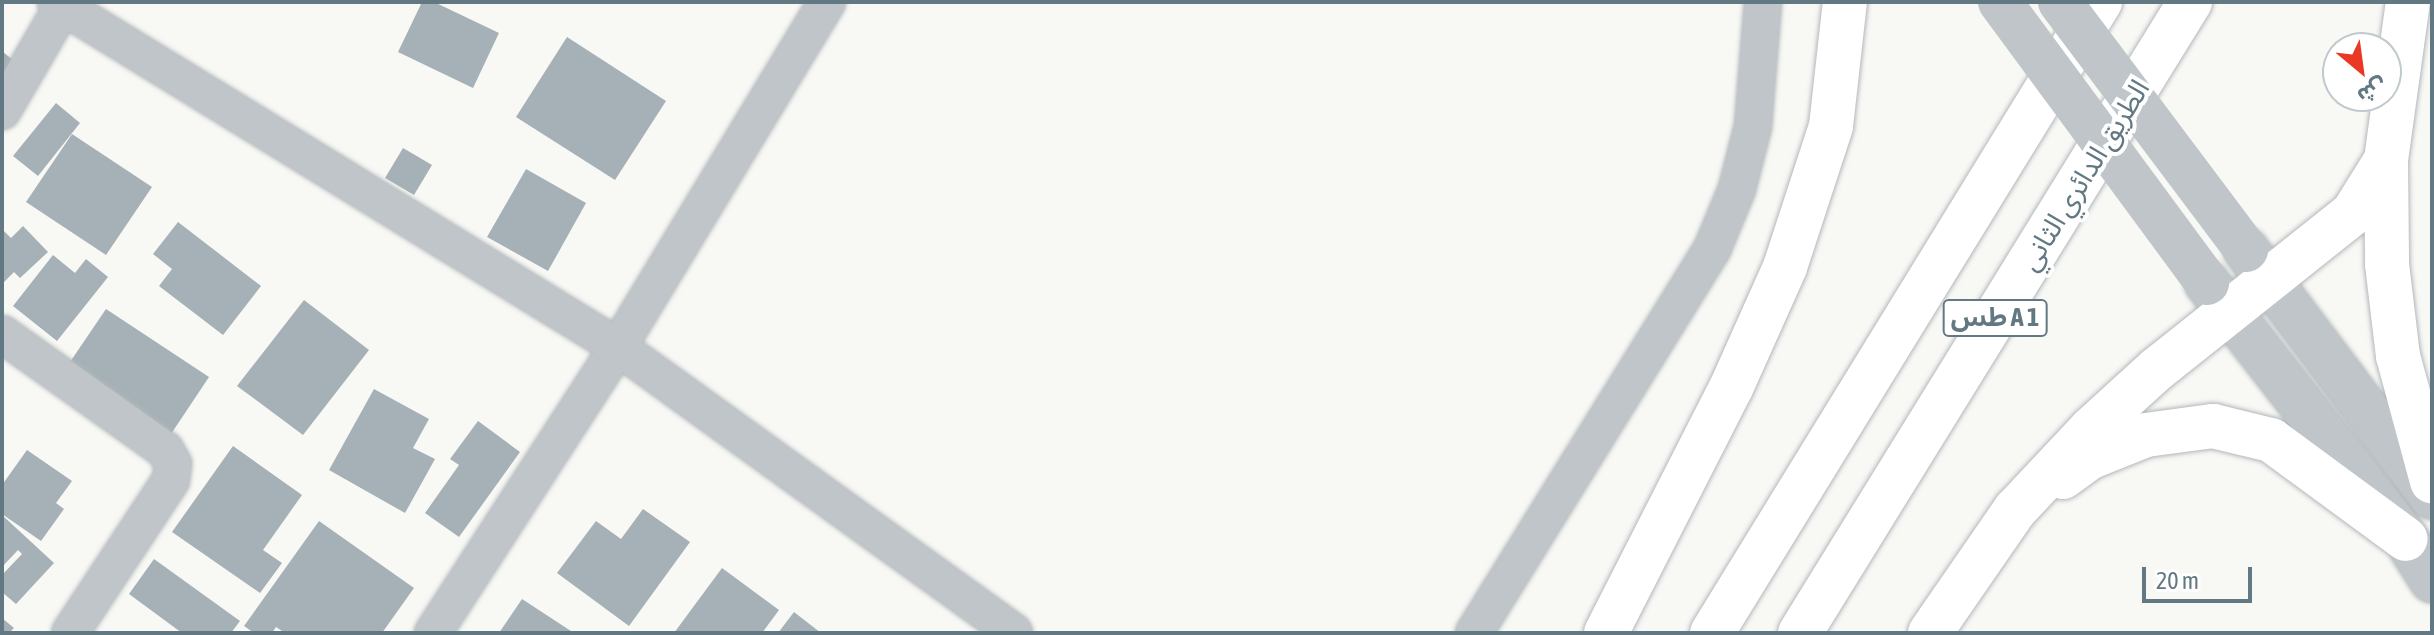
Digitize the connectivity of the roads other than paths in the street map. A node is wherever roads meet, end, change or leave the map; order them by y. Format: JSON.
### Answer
{"nodes":[{"id":1,"x":827,"y":2,"type":"edge"},
{"id":2,"x":1763,"y":2,"type":"edge"},
{"id":3,"x":1845,"y":2,"type":"edge"},
{"id":4,"x":2000,"y":2,"type":"edge"},
{"id":5,"x":2060,"y":2,"type":"edge"},
{"id":6,"x":2100,"y":2,"type":"edge"},
{"id":7,"x":2190,"y":2,"type":"edge"},
{"id":8,"x":2408,"y":2,"type":"edge"},
{"id":9,"x":59,"y":4,"type":"edge"},
{"id":10,"x":2,"y":111,"type":"edge"},
{"id":11,"x":2386,"y":160,"type":"junction"},
{"id":12,"x":2260,"y":265,"type":"junction"},
{"id":13,"x":2217,"y":297,"type":"junction"},
{"id":14,"x":2,"y":334,"type":"edge"},
{"id":15,"x":618,"y":347,"type":"junction"},
{"id":16,"x":2432,"y":481,"type":"edge"},
{"id":17,"x":2432,"y":497,"type":"edge"},
{"id":18,"x":2015,"y":510,"type":"junction"},
{"id":19,"x":2406,"y":539,"type":"junction"},
{"id":20,"x":2432,"y":580,"type":"edge"},
{"id":21,"x":70,"y":633,"type":"edge"},
{"id":22,"x":433,"y":633,"type":"edge"},
{"id":23,"x":1014,"y":633,"type":"edge"},
{"id":24,"x":1474,"y":633,"type":"edge"},
{"id":25,"x":1606,"y":633,"type":"edge"},
{"id":26,"x":1712,"y":633,"type":"edge"},
{"id":27,"x":1800,"y":633,"type":"edge"},
{"id":28,"x":1930,"y":633,"type":"edge"}],
"edges":[{"from":1,"to":15,"type":"street"},
{"from":2,"to":24,"type":"street"},
{"from":3,"to":25,"type":"highway"},
{"from":4,"to":13,"type":"street","bridge":true},
{"from":5,"to":12,"type":"street","bridge":true},
{"from":6,"to":26,"type":"highway","number":"طس A 1"},
{"from":7,"to":27,"type":"highway","name":"الطريق الدائري الثاني","number":"طس A 1"},
{"from":8,"to":11,"type":"highway"},
{"from":9,"to":10,"type":"street"},
{"from":9,"to":15,"type":"street"},
{"from":11,"to":12,"type":"highway"},
{"from":11,"to":16,"type":"highway"},
{"from":12,"to":13,"type":"highway"},
{"from":12,"to":17,"type":"street"},
{"from":13,"to":18,"type":"highway"},
{"from":13,"to":19,"type":"street"},
{"from":14,"to":21,"type":"street"},
{"from":15,"to":22,"type":"street"},
{"from":15,"to":23,"type":"street"},
{"from":18,"to":19,"type":"highway"},
{"from":18,"to":28,"type":"highway"},
{"from":19,"to":20,"type":"street"}]}
